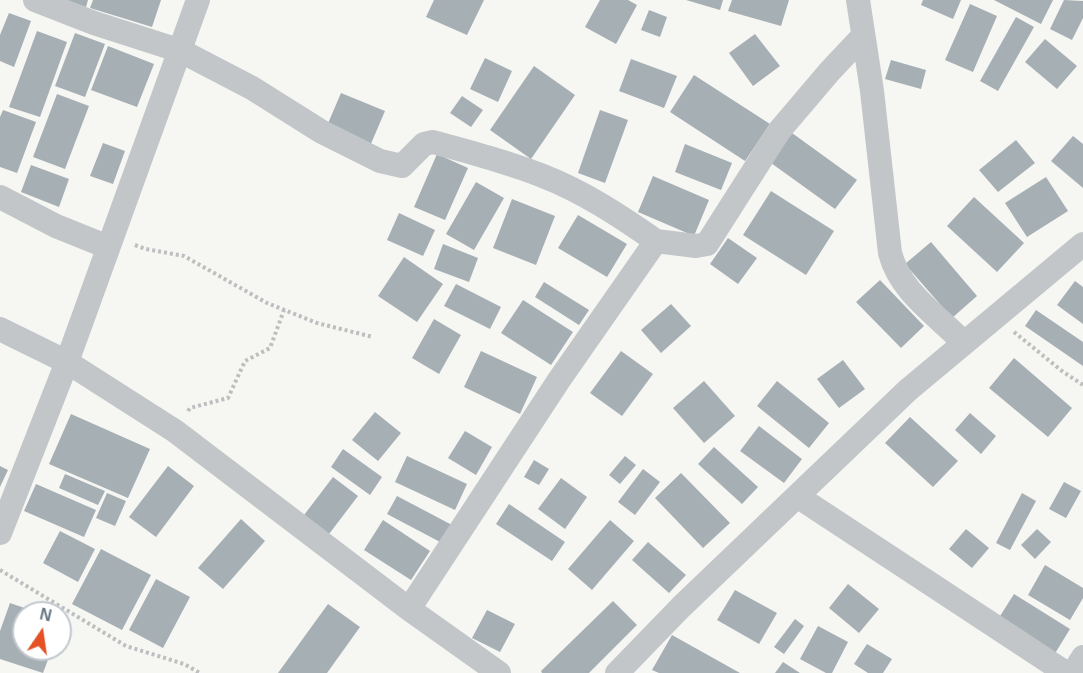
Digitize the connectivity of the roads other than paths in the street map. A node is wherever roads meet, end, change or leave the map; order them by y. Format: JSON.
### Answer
{"nodes":[{"id":1,"x":35,"y":0,"type":"edge"},
{"id":2,"x":198,"y":0,"type":"edge"},
{"id":3,"x":858,"y":0,"type":"edge"},
{"id":4,"x":863,"y":36,"type":"junction"},
{"id":5,"x":181,"y":51,"type":"junction"},
{"id":6,"x":0,"y":197,"type":"edge"},
{"id":7,"x":111,"y":241,"type":"junction"},
{"id":8,"x":656,"y":241,"type":"junction"},
{"id":9,"x":1083,"y":244,"type":"edge"},
{"id":10,"x":0,"y":329,"type":"edge"},
{"id":11,"x":963,"y":343,"type":"junction"},
{"id":12,"x":67,"y":362,"type":"junction"},
{"id":13,"x":796,"y":496,"type":"junction"},
{"id":14,"x":0,"y":533,"type":"edge"},
{"id":15,"x":410,"y":609,"type":"junction"},
{"id":16,"x":1083,"y":657,"type":"edge"},
{"id":17,"x":499,"y":673,"type":"edge"},
{"id":18,"x":617,"y":673,"type":"edge"},
{"id":19,"x":1066,"y":673,"type":"edge"},
{"id":20,"x":1073,"y":673,"type":"edge"}],
"edges":[{"from":1,"to":5,"type":"street"},
{"from":2,"to":5,"type":"street"},
{"from":3,"to":4,"type":"street"},
{"from":4,"to":8,"type":"street"},
{"from":4,"to":11,"type":"street"},
{"from":5,"to":7,"type":"street"},
{"from":5,"to":8,"type":"street"},
{"from":6,"to":7,"type":"street"},
{"from":7,"to":12,"type":"street"},
{"from":8,"to":15,"type":"street"},
{"from":9,"to":11,"type":"street"},
{"from":10,"to":12,"type":"street"},
{"from":11,"to":13,"type":"street"},
{"from":12,"to":14,"type":"street"},
{"from":12,"to":15,"type":"street"},
{"from":13,"to":18,"type":"street"},
{"from":13,"to":19,"type":"street"},
{"from":15,"to":17,"type":"street"},
{"from":16,"to":20,"type":"street"}]}
